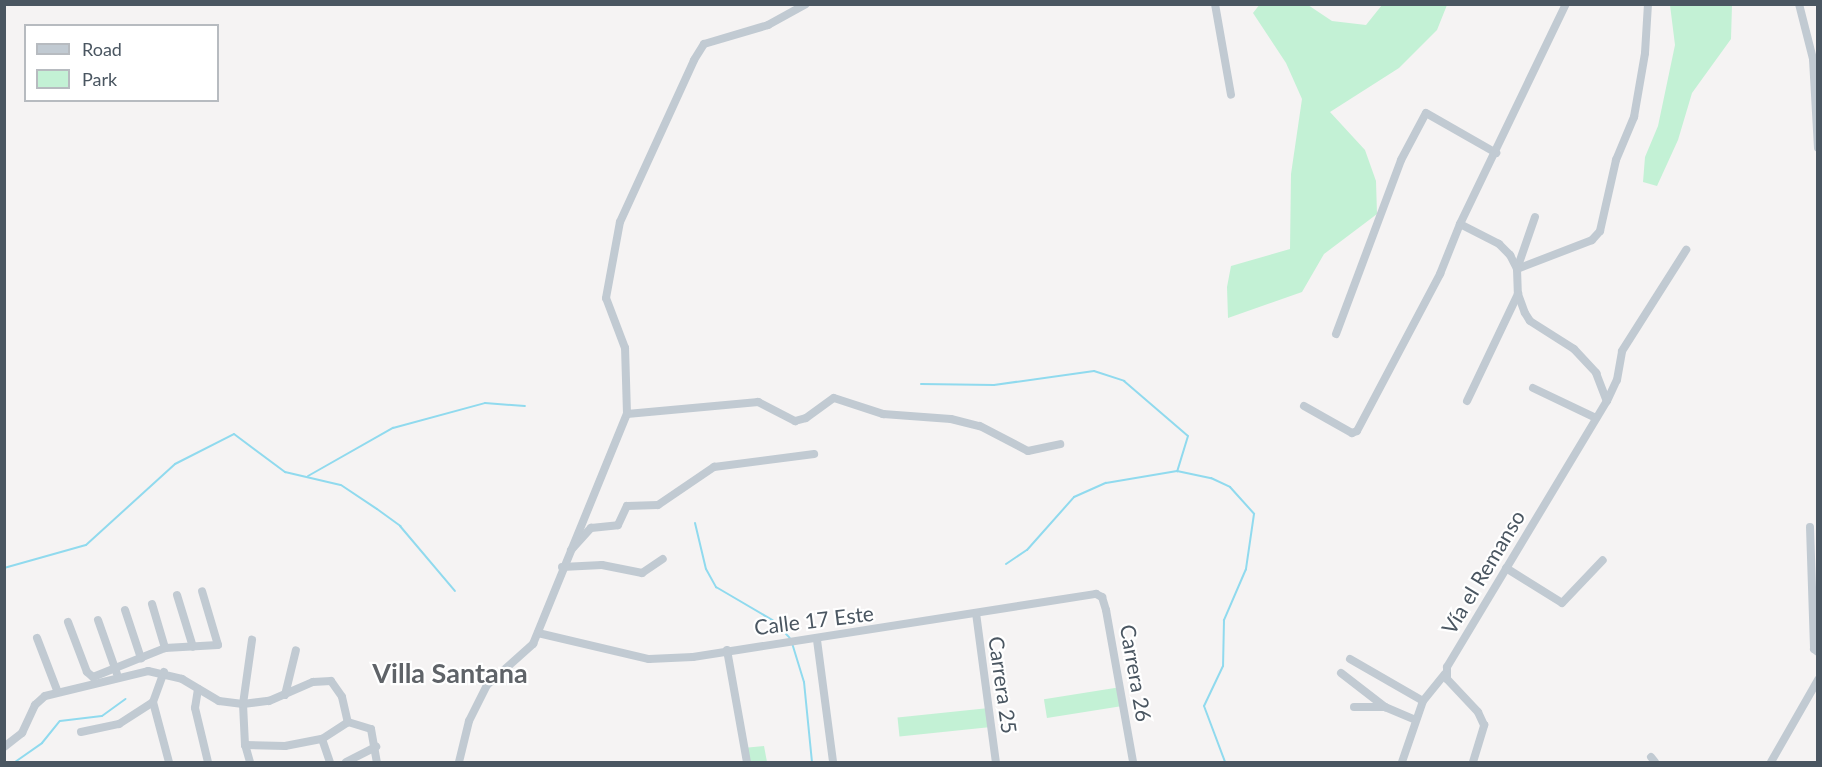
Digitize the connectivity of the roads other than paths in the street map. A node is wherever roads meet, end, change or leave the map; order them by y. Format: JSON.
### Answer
{"nodes":[{"id":1,"x":806,"y":4,"type":"edge"},
{"id":2,"x":1215,"y":4,"type":"edge"},
{"id":3,"x":1566,"y":4,"type":"edge"},
{"id":4,"x":1648,"y":4,"type":"edge"},
{"id":5,"x":1799,"y":4,"type":"edge"},
{"id":6,"x":1231,"y":95,"type":"dead end"},
{"id":7,"x":1818,"y":148,"type":"edge"},
{"id":8,"x":1496,"y":153,"type":"junction"},
{"id":9,"x":1535,"y":217,"type":"dead end"},
{"id":10,"x":1460,"y":224,"type":"junction"},
{"id":11,"x":1686,"y":250,"type":"dead end"},
{"id":12,"x":1517,"y":269,"type":"junction"},
{"id":13,"x":1518,"y":294,"type":"junction"},
{"id":14,"x":1336,"y":334,"type":"dead end"},
{"id":15,"x":1533,"y":388,"type":"dead end"},
{"id":16,"x":1467,"y":401,"type":"dead end"},
{"id":17,"x":1607,"y":401,"type":"junction"},
{"id":18,"x":1304,"y":406,"type":"dead end"},
{"id":19,"x":627,"y":414,"type":"junction"},
{"id":20,"x":1596,"y":418,"type":"junction"},
{"id":21,"x":1060,"y":444,"type":"dead end"},
{"id":22,"x":814,"y":454,"type":"dead end"},
{"id":23,"x":1810,"y":527,"type":"dead end"},
{"id":24,"x":568,"y":552,"type":"junction"},
{"id":25,"x":663,"y":559,"type":"dead end"},
{"id":26,"x":1603,"y":560,"type":"dead end"},
{"id":27,"x":562,"y":567,"type":"junction"},
{"id":28,"x":1506,"y":568,"type":"junction"},
{"id":29,"x":202,"y":591,"type":"dead end"},
{"id":30,"x":1096,"y":594,"type":"joint"},
{"id":31,"x":177,"y":596,"type":"dead end"},
{"id":32,"x":152,"y":604,"type":"dead end"},
{"id":33,"x":125,"y":610,"type":"dead end"},
{"id":34,"x":976,"y":613,"type":"junction"},
{"id":35,"x":98,"y":620,"type":"dead end"},
{"id":36,"x":68,"y":622,"type":"dead end"},
{"id":37,"x":538,"y":633,"type":"junction"},
{"id":38,"x":37,"y":638,"type":"dead end"},
{"id":39,"x":252,"y":640,"type":"dead end"},
{"id":40,"x":817,"y":640,"type":"junction"},
{"id":41,"x":194,"y":647,"type":"junction"},
{"id":42,"x":165,"y":648,"type":"junction"},
{"id":43,"x":296,"y":650,"type":"dead end"},
{"id":44,"x":727,"y":650,"type":"junction"},
{"id":45,"x":1818,"y":652,"type":"edge"},
{"id":46,"x":141,"y":658,"type":"junction"},
{"id":47,"x":1350,"y":659,"type":"dead end"},
{"id":48,"x":164,"y":672,"type":"junction"},
{"id":49,"x":117,"y":674,"type":"junction"},
{"id":50,"x":1341,"y":674,"type":"dead end"},
{"id":51,"x":1445,"y":674,"type":"junction"},
{"id":52,"x":1818,"y":680,"type":"edge"},
{"id":53,"x":198,"y":689,"type":"junction"},
{"id":54,"x":57,"y":690,"type":"junction"},
{"id":55,"x":285,"y":695,"type":"junction"},
{"id":56,"x":1423,"y":701,"type":"junction"},
{"id":57,"x":153,"y":702,"type":"junction"},
{"id":58,"x":243,"y":704,"type":"junction"},
{"id":59,"x":1354,"y":706,"type":"dead end"},
{"id":60,"x":1385,"y":707,"type":"junction"},
{"id":61,"x":1415,"y":720,"type":"junction"},
{"id":62,"x":348,"y":722,"type":"junction"},
{"id":63,"x":81,"y":732,"type":"dead end"},
{"id":64,"x":321,"y":739,"type":"junction"},
{"id":65,"x":245,"y":745,"type":"junction"},
{"id":66,"x":4,"y":747,"type":"edge"},
{"id":67,"x":376,"y":747,"type":"junction"},
{"id":68,"x":169,"y":762,"type":"edge"},
{"id":69,"x":208,"y":762,"type":"edge"},
{"id":70,"x":250,"y":762,"type":"edge"},
{"id":71,"x":330,"y":762,"type":"edge"},
{"id":72,"x":346,"y":762,"type":"edge"},
{"id":73,"x":377,"y":762,"type":"edge"},
{"id":74,"x":459,"y":762,"type":"edge"},
{"id":75,"x":747,"y":762,"type":"edge"},
{"id":76,"x":833,"y":762,"type":"edge"},
{"id":77,"x":996,"y":762,"type":"edge"},
{"id":78,"x":1133,"y":762,"type":"edge"},
{"id":79,"x":1402,"y":762,"type":"edge"},
{"id":80,"x":1473,"y":762,"type":"edge"},
{"id":81,"x":1771,"y":762,"type":"edge"}],
"edges":[{"from":1,"to":19,"type":"street"},
{"from":2,"to":6,"type":"street"},
{"from":3,"to":8,"type":"street"},
{"from":4,"to":12,"type":"street"},
{"from":5,"to":7,"type":"street"},
{"from":8,"to":10,"type":"street"},
{"from":8,"to":14,"type":"street"},
{"from":9,"to":12,"type":"street"},
{"from":10,"to":12,"type":"street"},
{"from":10,"to":18,"type":"street"},
{"from":11,"to":17,"type":"street","name":"Vía el Remanso"},
{"from":12,"to":13,"type":"street"},
{"from":13,"to":16,"type":"street"},
{"from":13,"to":17,"type":"street"},
{"from":15,"to":20,"type":"street"},
{"from":17,"to":20,"type":"street","name":"Vía el Remanso"},
{"from":19,"to":21,"type":"street"},
{"from":19,"to":24,"type":"street"},
{"from":20,"to":28,"type":"street","name":"Vía el Remanso"},
{"from":22,"to":24,"type":"street"},
{"from":23,"to":45,"type":"street"},
{"from":24,"to":27,"type":"street"},
{"from":25,"to":27,"type":"street"},
{"from":26,"to":28,"type":"street"},
{"from":27,"to":37,"type":"street"},
{"from":28,"to":51,"type":"street","name":"Vía el Remanso"},
{"from":29,"to":41,"type":"street"},
{"from":30,"to":34,"type":"street","name":"Calle 17 Este"},
{"from":30,"to":78,"type":"street","name":"Carrera 26"},
{"from":31,"to":41,"type":"street"},
{"from":32,"to":42,"type":"street"},
{"from":33,"to":46,"type":"street"},
{"from":34,"to":40,"type":"street","name":"Calle 17 Este"},
{"from":34,"to":77,"type":"street","name":"Carrera 25"},
{"from":35,"to":49,"type":"street"},
{"from":36,"to":49,"type":"street"},
{"from":37,"to":44,"type":"street","name":"Calle 17 Este"},
{"from":37,"to":74,"type":"street"},
{"from":38,"to":54,"type":"street"},
{"from":39,"to":58,"type":"street"},
{"from":40,"to":44,"type":"street","name":"Calle 17 Este"},
{"from":40,"to":76,"type":"street"},
{"from":41,"to":42,"type":"street"},
{"from":42,"to":46,"type":"street"},
{"from":43,"to":55,"type":"street"},
{"from":44,"to":75,"type":"street"},
{"from":46,"to":49,"type":"street"},
{"from":47,"to":56,"type":"street"},
{"from":48,"to":49,"type":"street"},
{"from":48,"to":53,"type":"street"},
{"from":48,"to":57,"type":"street"},
{"from":49,"to":54,"type":"street"},
{"from":50,"to":60,"type":"street"},
{"from":51,"to":56,"type":"street","name":"Vía el Remanso"},
{"from":51,"to":80,"type":"street"},
{"from":52,"to":81,"type":"street"},
{"from":53,"to":58,"type":"street"},
{"from":53,"to":69,"type":"street"},
{"from":54,"to":66,"type":"street"},
{"from":55,"to":58,"type":"street"},
{"from":55,"to":62,"type":"street"},
{"from":56,"to":61,"type":"street","name":"Vía el Remanso"},
{"from":57,"to":63,"type":"street"},
{"from":57,"to":68,"type":"street"},
{"from":58,"to":65,"type":"street"},
{"from":59,"to":60,"type":"street"},
{"from":60,"to":61,"type":"street"},
{"from":61,"to":79,"type":"street","name":"Vía el Remanso"},
{"from":62,"to":64,"type":"street"},
{"from":62,"to":67,"type":"street"},
{"from":64,"to":65,"type":"street"},
{"from":64,"to":71,"type":"street"},
{"from":65,"to":70,"type":"street"},
{"from":67,"to":72,"type":"street"},
{"from":67,"to":73,"type":"street"}]}
